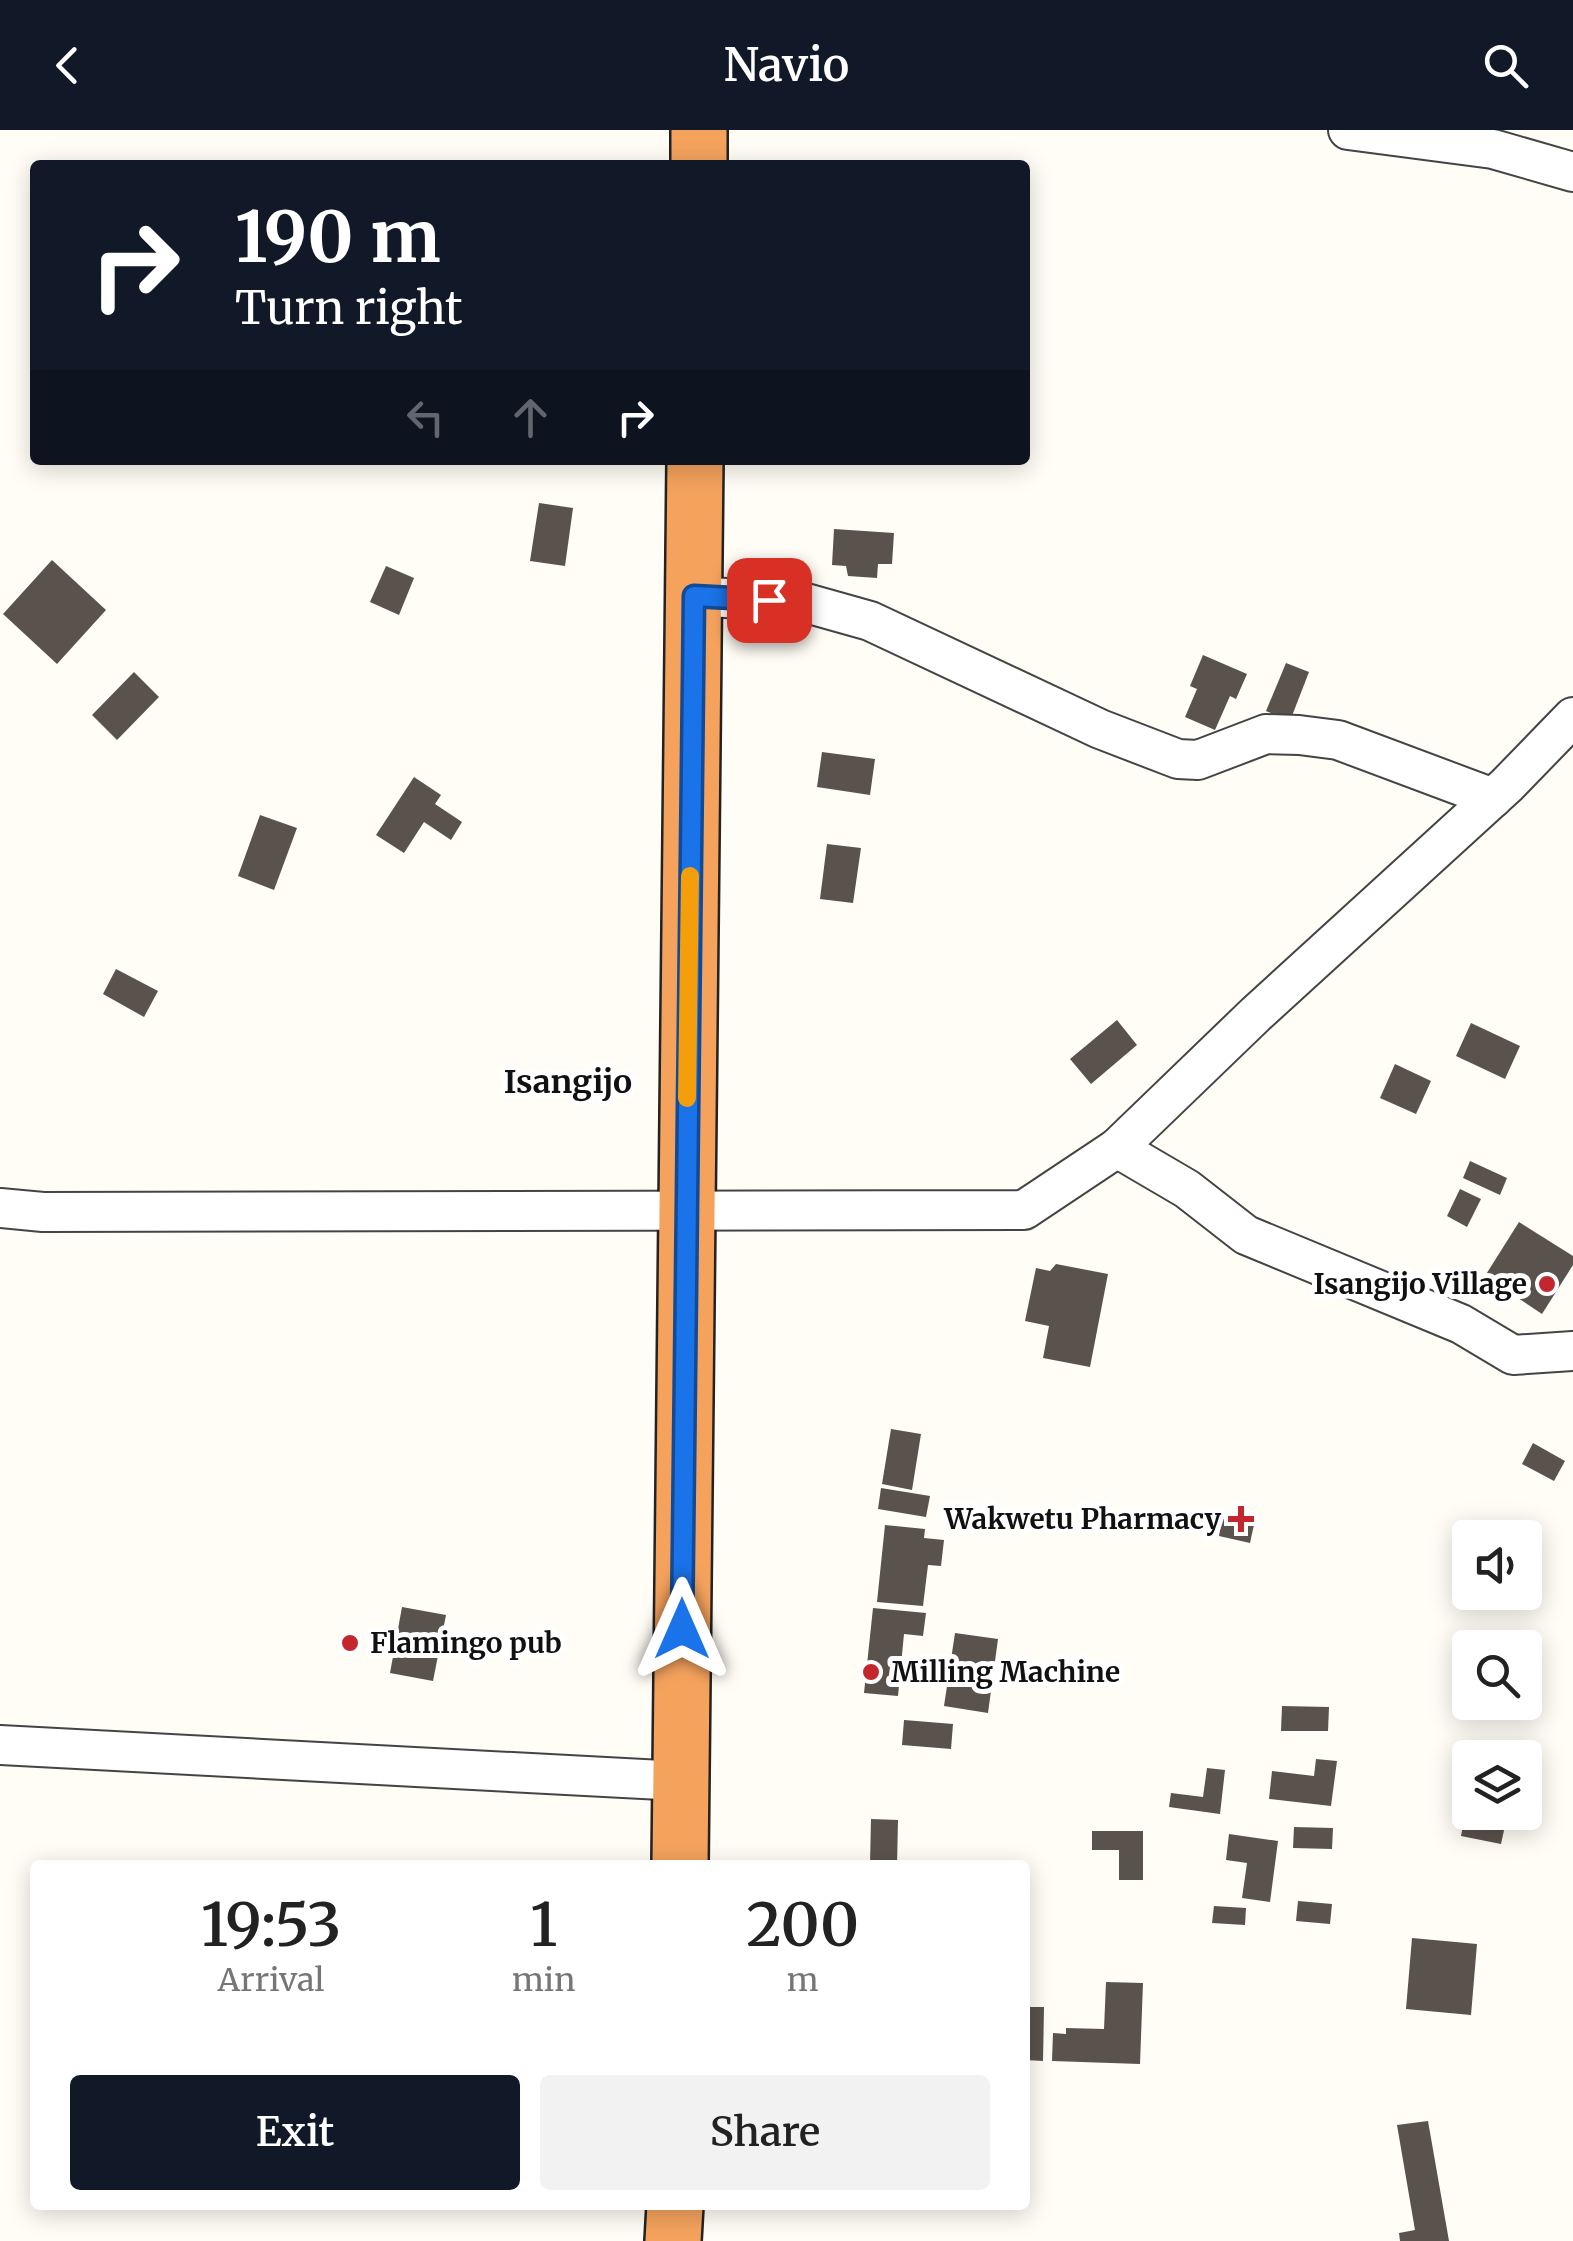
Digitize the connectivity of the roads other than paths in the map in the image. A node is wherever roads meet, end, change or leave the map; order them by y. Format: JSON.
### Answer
{"nodes":[{"id":1,"x":699,"y":130,"type":"edge"},
{"id":2,"x":1348,"y":130,"type":"edge"},
{"id":3,"x":699,"y":160,"type":"edge"},
{"id":4,"x":1573,"y":172,"type":"edge"},
{"id":5,"x":695,"y":465,"type":"edge"},
{"id":6,"x":694,"y":596,"type":"junction"},
{"id":7,"x":1573,"y":718,"type":"edge"},
{"id":8,"x":1493,"y":798,"type":"junction"},
{"id":9,"x":1118,"y":1148,"type":"junction"},
{"id":10,"x":0,"y":1208,"type":"edge"},
{"id":11,"x":685,"y":1210,"type":"junction"},
{"id":12,"x":1573,"y":1351,"type":"edge"},
{"id":13,"x":0,"y":1745,"type":"edge"},
{"id":14,"x":681,"y":1781,"type":"junction"},
{"id":15,"x":680,"y":1860,"type":"edge"},
{"id":16,"x":675,"y":2210,"type":"edge"},
{"id":17,"x":673,"y":2241,"type":"edge"}],
"edges":[{"from":1,"to":3,"type":"highway"},
{"from":2,"to":4,"type":"street"},
{"from":5,"to":6,"type":"highway"},
{"from":6,"to":8,"type":"street"},
{"from":6,"to":11,"type":"highway"},
{"from":7,"to":8,"type":"street"},
{"from":8,"to":9,"type":"street"},
{"from":9,"to":11,"type":"street"},
{"from":9,"to":12,"type":"street"},
{"from":10,"to":11,"type":"street"},
{"from":11,"to":14,"type":"highway"},
{"from":13,"to":14,"type":"street"},
{"from":14,"to":15,"type":"highway"},
{"from":16,"to":17,"type":"highway"}]}
